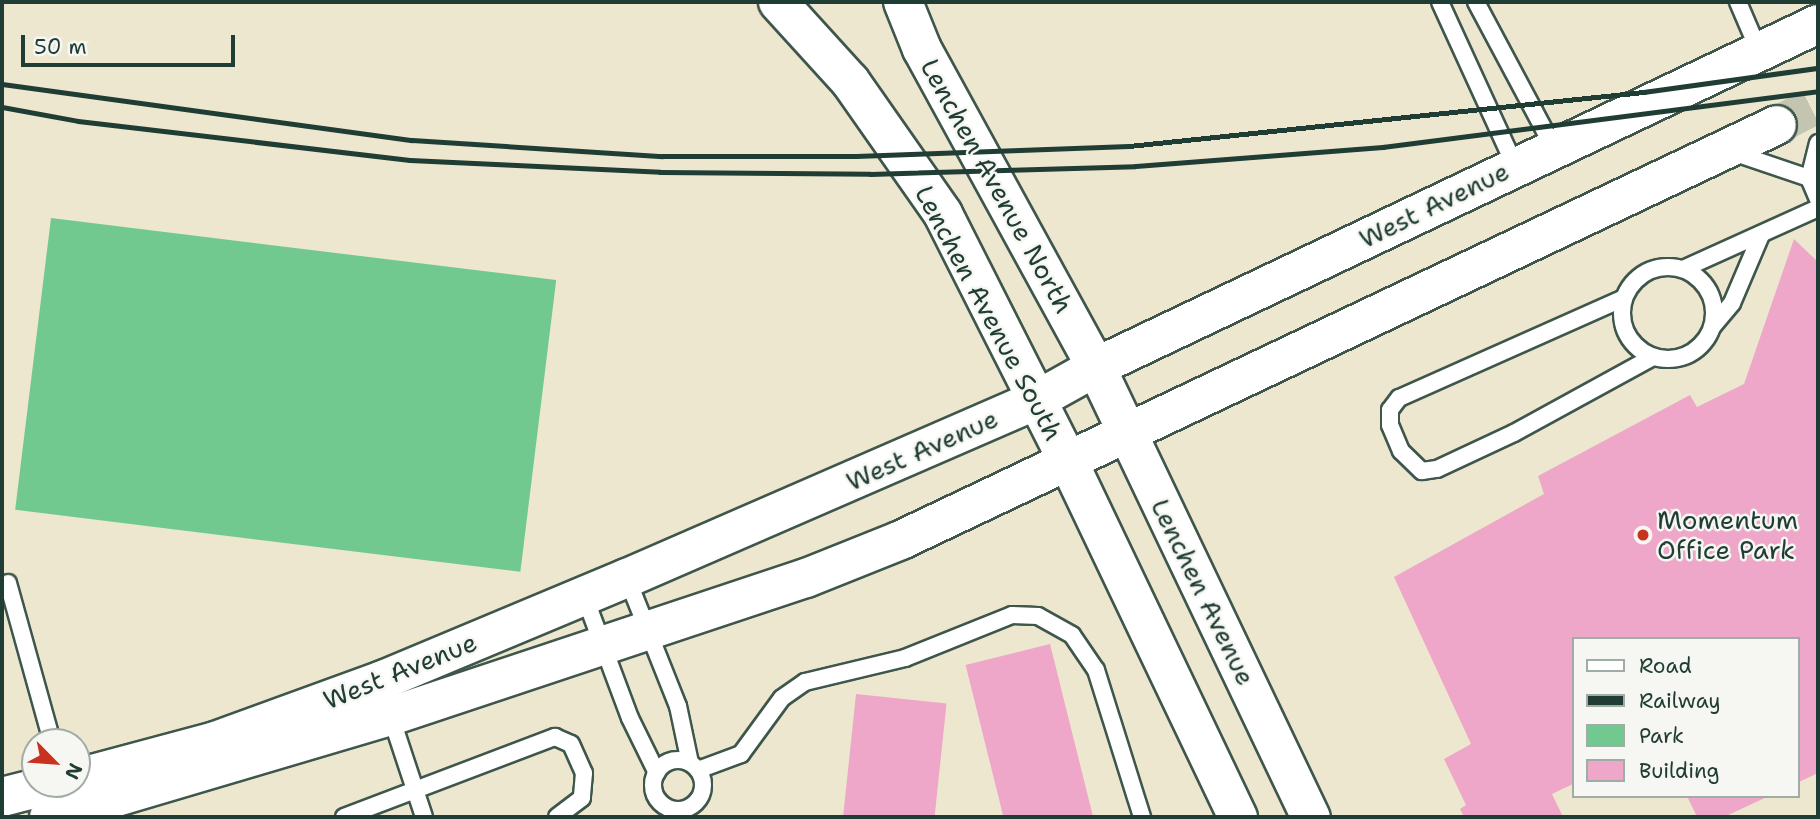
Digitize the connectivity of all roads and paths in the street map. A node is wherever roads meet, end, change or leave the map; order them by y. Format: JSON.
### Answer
{"nodes":[{"id":1,"x":778,"y":2,"type":"edge"},
{"id":2,"x":903,"y":2,"type":"edge"},
{"id":3,"x":1440,"y":2,"type":"edge"},
{"id":4,"x":1476,"y":2,"type":"edge"},
{"id":5,"x":1738,"y":2,"type":"edge"},
{"id":6,"x":1818,"y":24,"type":"edge"},
{"id":7,"x":1759,"y":51,"type":"junction"},
{"id":8,"x":1777,"y":125,"type":"tunnel mouth"},
{"id":9,"x":1818,"y":143,"type":"edge"},
{"id":10,"x":1554,"y":148,"type":"junction"},
{"id":11,"x":1725,"y":151,"type":"junction"},
{"id":12,"x":1515,"y":166,"type":"junction"},
{"id":13,"x":1809,"y":178,"type":"junction"},
{"id":14,"x":1818,"y":199,"type":"edge"},
{"id":15,"x":1818,"y":208,"type":"edge"},
{"id":16,"x":1760,"y":235,"type":"junction"},
{"id":17,"x":1683,"y":269,"type":"junction"},
{"id":18,"x":1624,"y":298,"type":"junction"},
{"id":19,"x":1712,"y":328,"type":"junction"},
{"id":20,"x":1653,"y":357,"type":"junction"},
{"id":21,"x":1096,"y":367,"type":"junction"},
{"id":22,"x":1035,"y":401,"type":"junction"},
{"id":23,"x":1126,"y":432,"type":"junction"},
{"id":24,"x":1068,"y":461,"type":"junction"},
{"id":25,"x":627,"y":578,"type":"junction"},
{"id":26,"x":8,"y":583,"type":"dead end"},
{"id":27,"x":584,"y":595,"type":"junction"},
{"id":28,"x":647,"y":630,"type":"junction"},
{"id":29,"x":601,"y":644,"type":"junction"},
{"id":30,"x":387,"y":698,"type":"junction"},
{"id":31,"x":48,"y":728,"type":"edge"},
{"id":32,"x":694,"y":767,"type":"junction"},
{"id":33,"x":657,"y":773,"type":"junction"},
{"id":34,"x":91,"y":774,"type":"edge"},
{"id":35,"x":21,"y":792,"type":"edge"},
{"id":36,"x":415,"y":792,"type":"junction"},
{"id":37,"x":2,"y":797,"type":"edge"},
{"id":38,"x":689,"y":813,"type":"edge"},
{"id":39,"x":49,"y":817,"type":"edge"},
{"id":40,"x":344,"y":817,"type":"edge"},
{"id":41,"x":424,"y":817,"type":"edge"},
{"id":42,"x":557,"y":817,"type":"edge"},
{"id":43,"x":1142,"y":817,"type":"edge"},
{"id":44,"x":1238,"y":817,"type":"edge"},
{"id":45,"x":1311,"y":817,"type":"edge"}],
"edges":[{"from":1,"to":22,"type":"street","name":"Lenchen Avenue South"},
{"from":2,"to":21,"type":"street","name":"Lenchen Avenue North"},
{"from":3,"to":12,"type":"lane"},
{"from":4,"to":10,"type":"lane"},
{"from":5,"to":7,"type":"lane"},
{"from":6,"to":7,"type":"street","name":"West Avenue"},
{"from":7,"to":10,"type":"street","name":"West Avenue"},
{"from":8,"to":11,"type":"street","name":"West Avenue"},
{"from":9,"to":13,"type":"lane"},
{"from":10,"to":12,"type":"street","name":"West Avenue"},
{"from":11,"to":13,"type":"lane"},
{"from":11,"to":23,"type":"street","name":"West Avenue"},
{"from":12,"to":21,"type":"street","name":"West Avenue"},
{"from":13,"to":14,"type":"lane"},
{"from":15,"to":16,"type":"lane"},
{"from":16,"to":17,"type":"lane"},
{"from":16,"to":19,"type":"lane"},
{"from":17,"to":18,"type":"lane"},
{"from":17,"to":19,"type":"lane"},
{"from":18,"to":20,"type":"lane"},
{"from":18,"to":20,"type":"lane"},
{"from":19,"to":20,"type":"lane"},
{"from":21,"to":22,"type":"street","name":"West Avenue"},
{"from":21,"to":23,"type":"street","name":"Lenchen Avenue"},
{"from":22,"to":24,"type":"street","name":"Lenchen Avenue South"},
{"from":22,"to":25,"type":"street","name":"West Avenue"},
{"from":23,"to":24,"type":"street","name":"West Avenue"},
{"from":23,"to":45,"type":"street","name":"Lenchen Avenue"},
{"from":24,"to":28,"type":"street","name":"West Avenue"},
{"from":24,"to":44,"type":"street"},
{"from":25,"to":27,"type":"street","name":"West Avenue"},
{"from":25,"to":28,"type":"lane"},
{"from":26,"to":31,"type":"lane"},
{"from":27,"to":29,"type":"lane"},
{"from":27,"to":30,"type":"street","name":"West Avenue"},
{"from":28,"to":29,"type":"street","name":"West Avenue"},
{"from":28,"to":32,"type":"lane"},
{"from":29,"to":30,"type":"street","name":"West Avenue"},
{"from":29,"to":33,"type":"lane"},
{"from":30,"to":34,"type":"street","name":"West Avenue"},
{"from":30,"to":36,"type":"lane"},
{"from":30,"to":39,"type":"street","name":"West Avenue"},
{"from":32,"to":33,"type":"lane"},
{"from":32,"to":38,"type":"lane"},
{"from":32,"to":43,"type":"lane"},
{"from":33,"to":38,"type":"lane"},
{"from":35,"to":37,"type":"street"},
{"from":36,"to":40,"type":"lane"},
{"from":36,"to":41,"type":"lane"},
{"from":36,"to":42,"type":"lane"}]}
